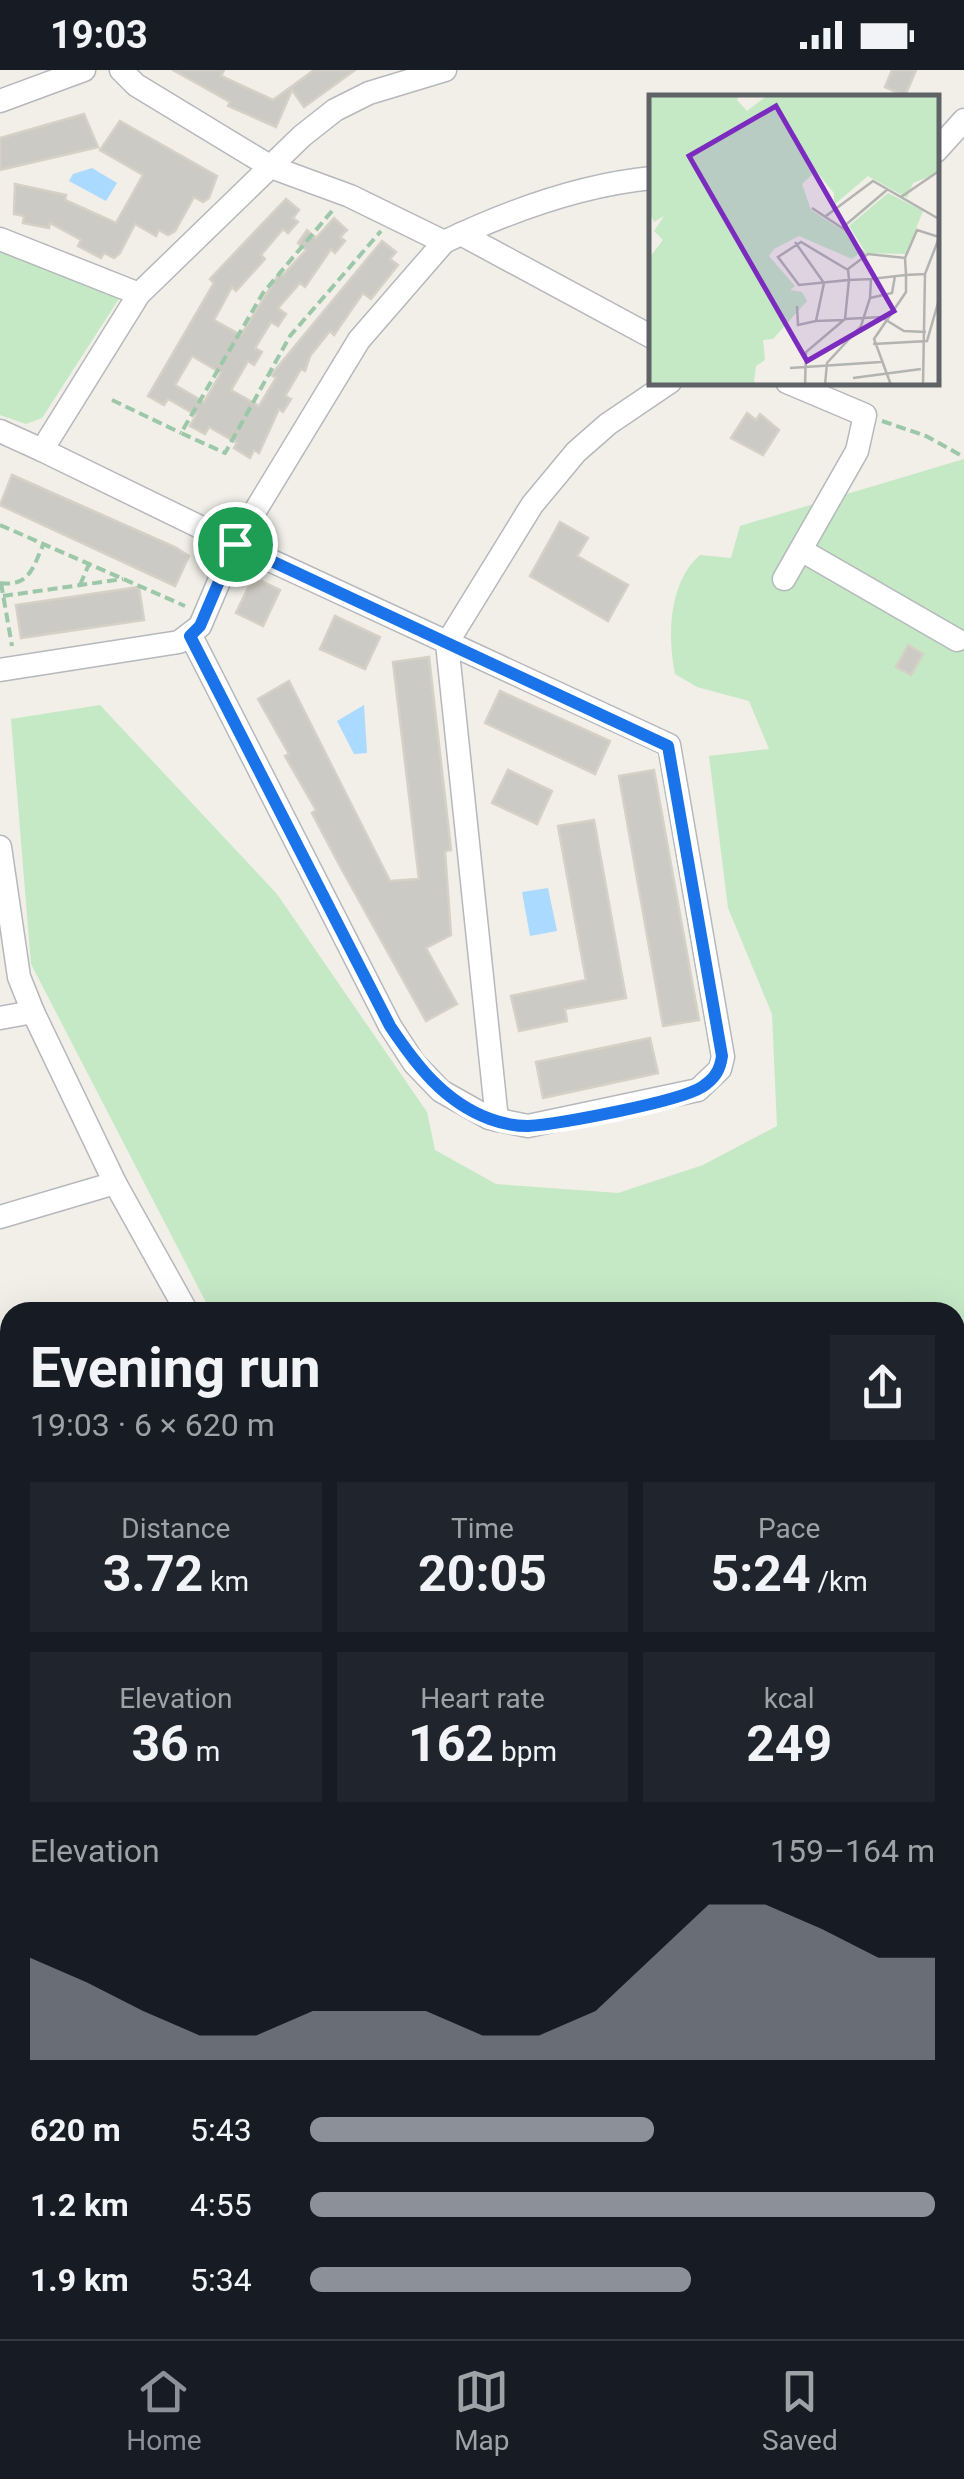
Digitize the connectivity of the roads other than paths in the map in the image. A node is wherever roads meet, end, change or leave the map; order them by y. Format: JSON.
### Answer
{"nodes":[{"id":1,"x":84,"y":70,"type":"edge"},
{"id":2,"x":120,"y":70,"type":"edge"},
{"id":3,"x":444,"y":70,"type":"edge"},
{"id":4,"x":0,"y":101,"type":"edge"},
{"id":5,"x":964,"y":120,"type":"edge"},
{"id":6,"x":939,"y":148,"type":"edge"},
{"id":7,"x":272,"y":167,"type":"junction"},
{"id":8,"x":649,"y":178,"type":"edge"},
{"id":9,"x":452,"y":238,"type":"junction"},
{"id":10,"x":0,"y":239,"type":"edge"},
{"id":11,"x":139,"y":294,"type":"junction"},
{"id":12,"x":649,"y":336,"type":"edge"},
{"id":13,"x":666,"y":385,"type":"edge"},
{"id":14,"x":793,"y":385,"type":"edge"},
{"id":15,"x":0,"y":432,"type":"edge"},
{"id":16,"x":42,"y":450,"type":"junction"},
{"id":17,"x":235,"y":544,"type":"junction"},
{"id":18,"x":801,"y":550,"type":"junction"},
{"id":19,"x":784,"y":579,"type":"dead end"},
{"id":20,"x":190,"y":636,"type":"junction"},
{"id":21,"x":957,"y":640,"type":"dead end"},
{"id":22,"x":447,"y":643,"type":"junction"},
{"id":23,"x":0,"y":670,"type":"edge"},
{"id":24,"x":0,"y":847,"type":"edge"},
{"id":25,"x":33,"y":1012,"type":"junction"},
{"id":26,"x":0,"y":1018,"type":"edge"},
{"id":27,"x":497,"y":1120,"type":"junction"},
{"id":28,"x":115,"y":1183,"type":"junction"},
{"id":29,"x":0,"y":1217,"type":"edge"},
{"id":30,"x":180,"y":1302,"type":"edge"}],
"edges":[{"from":1,"to":4,"type":"street"},
{"from":2,"to":7,"type":"street"},
{"from":3,"to":7,"type":"street"},
{"from":5,"to":6,"type":"street"},
{"from":7,"to":9,"type":"street"},
{"from":7,"to":11,"type":"street"},
{"from":8,"to":9,"type":"street"},
{"from":9,"to":12,"type":"street"},
{"from":9,"to":17,"type":"street"},
{"from":10,"to":11,"type":"street"},
{"from":11,"to":16,"type":"street"},
{"from":13,"to":22,"type":"street"},
{"from":14,"to":18,"type":"street"},
{"from":15,"to":16,"type":"street"},
{"from":16,"to":17,"type":"street"},
{"from":17,"to":20,"type":"street"},
{"from":17,"to":22,"type":"street"},
{"from":18,"to":19,"type":"street"},
{"from":18,"to":21,"type":"street"},
{"from":20,"to":23,"type":"street"},
{"from":20,"to":27,"type":"street"},
{"from":22,"to":27,"type":"street"},
{"from":22,"to":27,"type":"street"},
{"from":24,"to":25,"type":"street"},
{"from":25,"to":26,"type":"street"},
{"from":25,"to":28,"type":"street"},
{"from":28,"to":29,"type":"street"},
{"from":28,"to":30,"type":"street"}]}
